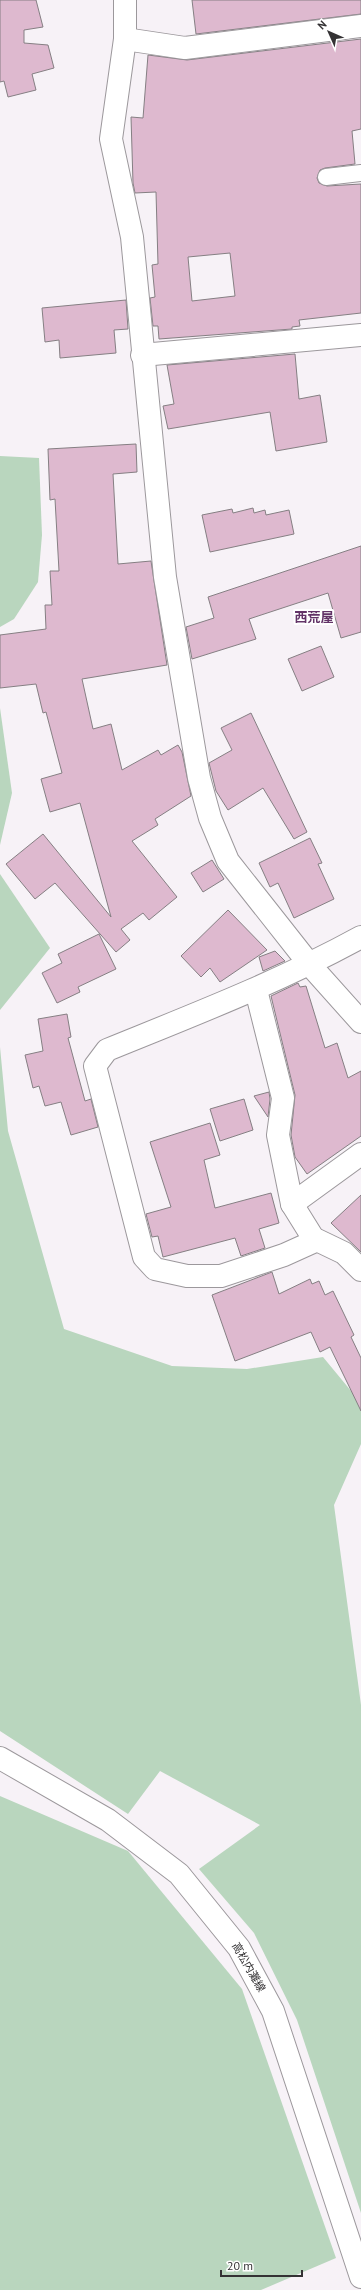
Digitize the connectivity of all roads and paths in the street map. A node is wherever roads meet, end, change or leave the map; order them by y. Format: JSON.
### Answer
{"nodes":[{"id":1,"x":125,"y":0,"type":"edge"},
{"id":2,"x":361,"y":26,"type":"edge"},
{"id":3,"x":125,"y":39,"type":"junction"},
{"id":4,"x":361,"y":173,"type":"edge"},
{"id":5,"x":326,"y":177,"type":"dead end"},
{"id":6,"x":361,"y":336,"type":"edge"},
{"id":7,"x":142,"y":356,"type":"junction"},
{"id":8,"x":361,"y":937,"type":"edge"},
{"id":9,"x":310,"y":965,"type":"junction"},
{"id":10,"x":256,"y":990,"type":"junction"},
{"id":11,"x":361,"y":1022,"type":"edge"},
{"id":12,"x":361,"y":1154,"type":"edge"},
{"id":13,"x":292,"y":1204,"type":"junction"},
{"id":14,"x":315,"y":1241,"type":"junction"},
{"id":15,"x":361,"y":1270,"type":"edge"},
{"id":16,"x":0,"y":1758,"type":"edge"},
{"id":17,"x":361,"y":2277,"type":"edge"}],
"edges":[{"from":1,"to":3,"type":"street"},
{"from":2,"to":3,"type":"street"},
{"from":3,"to":7,"type":"street"},
{"from":4,"to":5,"type":"lane"},
{"from":6,"to":7,"type":"street"},
{"from":7,"to":9,"type":"street"},
{"from":8,"to":9,"type":"street"},
{"from":9,"to":10,"type":"street"},
{"from":9,"to":11,"type":"street"},
{"from":10,"to":13,"type":"street"},
{"from":10,"to":14,"type":"street"},
{"from":12,"to":13,"type":"street"},
{"from":13,"to":14,"type":"street"},
{"from":14,"to":15,"type":"street"},
{"from":16,"to":17,"type":"street","name":"高松内灘線"}]}
